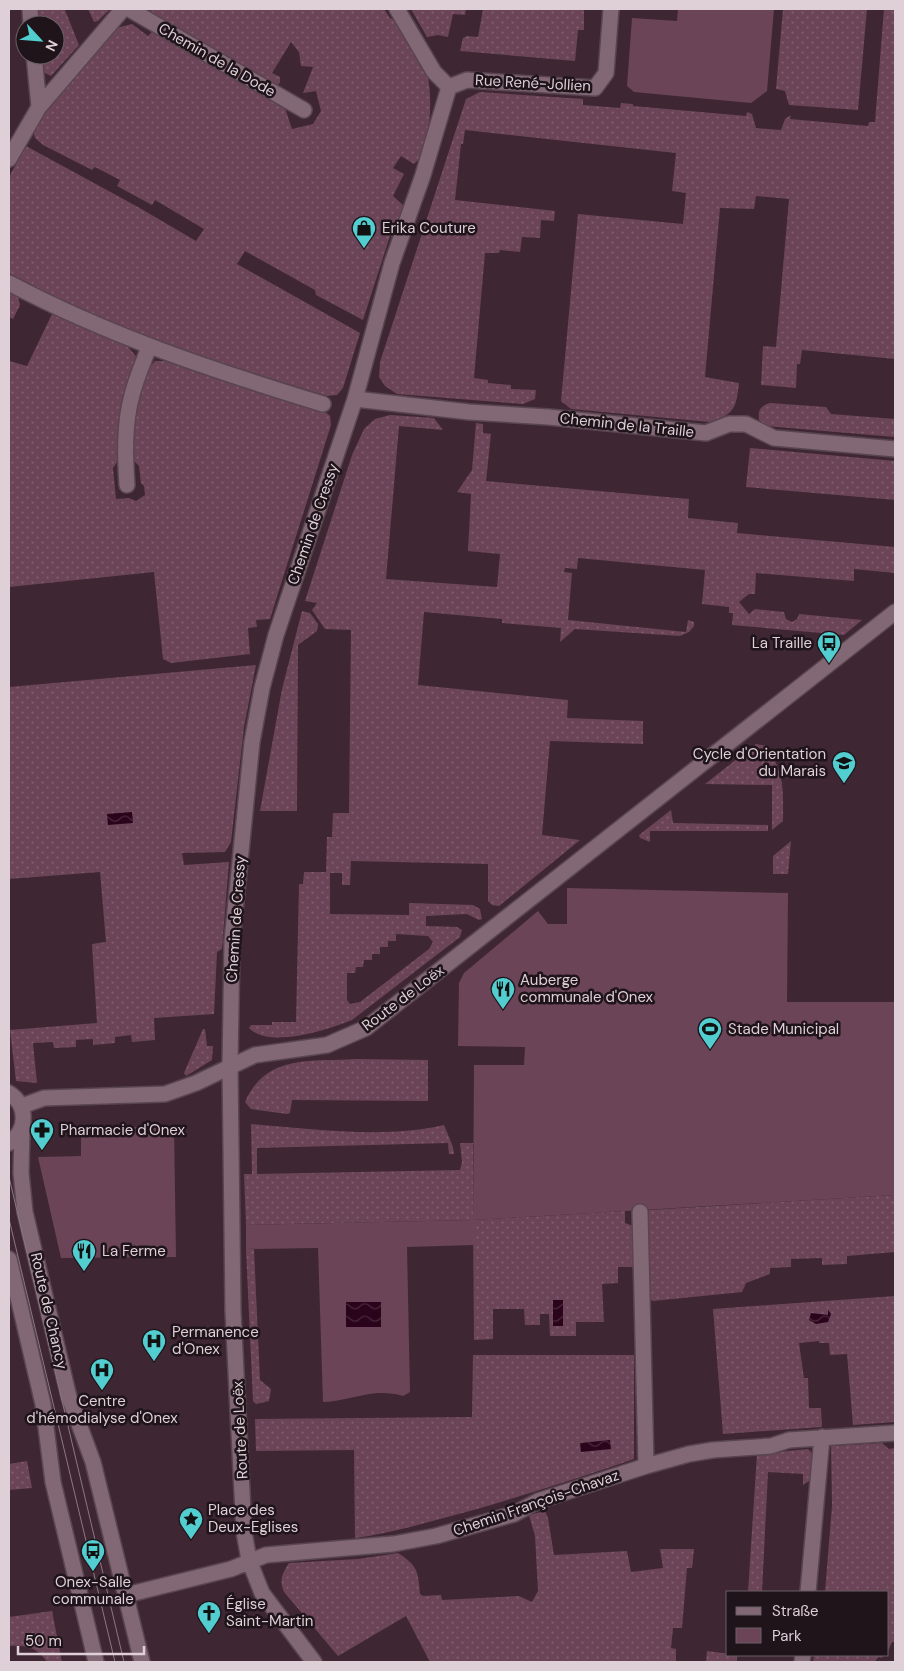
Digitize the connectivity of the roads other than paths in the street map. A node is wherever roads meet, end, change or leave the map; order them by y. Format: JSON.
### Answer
{"nodes":[{"id":1,"x":123,"y":9,"type":"edge"},
{"id":2,"x":129,"y":9,"type":"edge"},
{"id":3,"x":397,"y":9,"type":"edge"},
{"id":4,"x":611,"y":9,"type":"edge"},
{"id":5,"x":35,"y":65,"type":"edge"},
{"id":6,"x":449,"y":87,"type":"junction"},
{"id":7,"x":39,"y":107,"type":"junction"},
{"id":8,"x":304,"y":110,"type":"dead end"},
{"id":9,"x":9,"y":159,"type":"edge"},
{"id":10,"x":9,"y":283,"type":"edge"},
{"id":11,"x":149,"y":346,"type":"junction"},
{"id":12,"x":355,"y":399,"type":"junction"},
{"id":13,"x":323,"y":404,"type":"dead end"},
{"id":14,"x":895,"y":449,"type":"edge"},
{"id":15,"x":127,"y":485,"type":"dead end"},
{"id":16,"x":895,"y":612,"type":"edge"},
{"id":17,"x":230,"y":1066,"type":"junction"},
{"id":18,"x":9,"y":1092,"type":"edge"},
{"id":19,"x":22,"y":1106,"type":"junction"},
{"id":20,"x":22,"y":1130,"type":"junction"},
{"id":21,"x":9,"y":1143,"type":"edge"},
{"id":22,"x":640,"y":1212,"type":"dead end"},
{"id":23,"x":9,"y":1259,"type":"edge"},
{"id":24,"x":895,"y":1433,"type":"edge"},
{"id":25,"x":822,"y":1437,"type":"junction"},
{"id":26,"x":646,"y":1466,"type":"junction"},
{"id":27,"x":249,"y":1560,"type":"junction"},
{"id":28,"x":808,"y":1591,"type":"edge"},
{"id":29,"x":126,"y":1595,"type":"junction"},
{"id":30,"x":96,"y":1662,"type":"edge"},
{"id":31,"x":142,"y":1662,"type":"edge"},
{"id":32,"x":314,"y":1662,"type":"edge"}],
"edges":[{"from":1,"to":7,"type":"street"},
{"from":2,"to":8,"type":"street","name":"Chemin de la Dode"},
{"from":3,"to":6,"type":"street"},
{"from":4,"to":6,"type":"street","name":"Rue René-Jollien"},
{"from":5,"to":7,"type":"street"},
{"from":6,"to":12,"type":"street","name":"Chemin de Cressy"},
{"from":7,"to":9,"type":"street"},
{"from":10,"to":11,"type":"street"},
{"from":11,"to":13,"type":"street"},
{"from":11,"to":15,"type":"street"},
{"from":12,"to":14,"type":"street","name":"Chemin de la Traille"},
{"from":12,"to":17,"type":"street","name":"Chemin de Cressy"},
{"from":16,"to":17,"type":"street","name":"Route de Loëx"},
{"from":17,"to":19,"type":"street"},
{"from":17,"to":27,"type":"street","name":"Route de Loëx"},
{"from":18,"to":19,"type":"street"},
{"from":19,"to":20,"type":"street","name":"Route de Chancy"},
{"from":20,"to":21,"type":"street"},
{"from":20,"to":29,"type":"street","name":"Route de Chancy"},
{"from":22,"to":26,"type":"street"},
{"from":23,"to":30,"type":"street","name":"Route de Chancy"},
{"from":24,"to":25,"type":"street","name":"Chemin François-Chavaz"},
{"from":25,"to":26,"type":"street","name":"Chemin François-Chavaz"},
{"from":25,"to":28,"type":"street"},
{"from":26,"to":27,"type":"street","name":"Chemin François-Chavaz"},
{"from":27,"to":29,"type":"street"},
{"from":27,"to":32,"type":"street","name":"Route de Loëx"},
{"from":29,"to":31,"type":"street","name":"Route de Chancy"}]}
